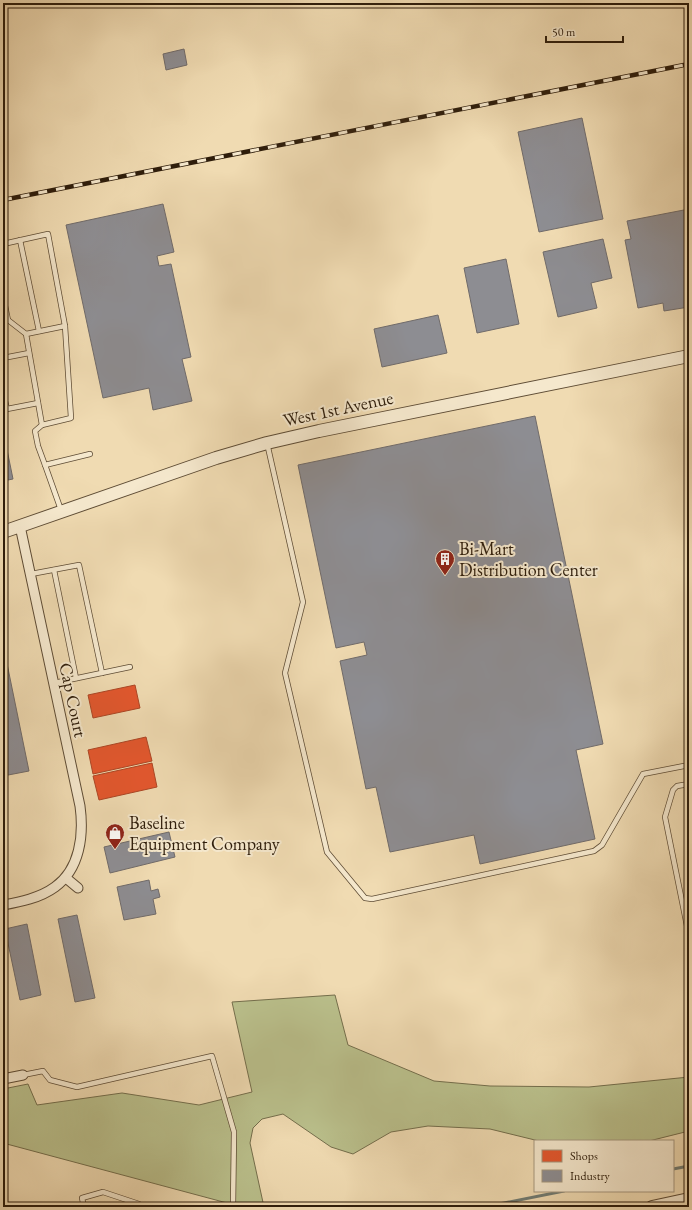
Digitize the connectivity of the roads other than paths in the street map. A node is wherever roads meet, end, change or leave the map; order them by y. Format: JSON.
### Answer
{"nodes":[{"id":1,"x":20,"y":240,"type":"junction"},
{"id":2,"x":3,"y":244,"type":"edge"},
{"id":3,"x":3,"y":296,"type":"edge"},
{"id":4,"x":66,"y":326,"type":"junction"},
{"id":5,"x":39,"y":331,"type":"junction"},
{"id":6,"x":26,"y":334,"type":"junction"},
{"id":7,"x":29,"y":353,"type":"junction"},
{"id":8,"x":689,"y":356,"type":"edge"},
{"id":9,"x":3,"y":358,"type":"edge"},
{"id":10,"x":3,"y":393,"type":"edge"},
{"id":11,"x":38,"y":403,"type":"junction"},
{"id":12,"x":42,"y":425,"type":"junction"},
{"id":13,"x":267,"y":443,"type":"junction"},
{"id":14,"x":90,"y":454,"type":"dead end"},
{"id":15,"x":45,"y":465,"type":"junction"},
{"id":16,"x":62,"y":512,"type":"junction"},
{"id":17,"x":20,"y":526,"type":"junction"},
{"id":18,"x":3,"y":532,"type":"edge"},
{"id":19,"x":54,"y":570,"type":"junction"},
{"id":20,"x":30,"y":574,"type":"junction"},
{"id":21,"x":130,"y":667,"type":"dead end"},
{"id":22,"x":102,"y":673,"type":"junction"},
{"id":23,"x":76,"y":678,"type":"junction"},
{"id":24,"x":54,"y":683,"type":"junction"},
{"id":25,"x":689,"y":765,"type":"edge"},
{"id":26,"x":689,"y":784,"type":"edge"},
{"id":27,"x":66,"y":878,"type":"junction"},
{"id":28,"x":78,"y":888,"type":"dead end"},
{"id":29,"x":3,"y":905,"type":"edge"},
{"id":30,"x":689,"y":936,"type":"edge"},
{"id":31,"x":23,"y":1075,"type":"joint"},
{"id":32,"x":3,"y":1079,"type":"edge"},
{"id":33,"x":689,"y":1199,"type":"edge"},
{"id":34,"x":84,"y":1207,"type":"edge"},
{"id":35,"x":140,"y":1207,"type":"edge"},
{"id":36,"x":233,"y":1207,"type":"edge"},
{"id":37,"x":652,"y":1207,"type":"edge"}],
"edges":[{"from":1,"to":2,"type":"lane"},
{"from":1,"to":4,"type":"lane"},
{"from":1,"to":5,"type":"lane"},
{"from":3,"to":6,"type":"lane"},
{"from":4,"to":5,"type":"lane"},
{"from":4,"to":12,"type":"lane"},
{"from":5,"to":6,"type":"lane"},
{"from":6,"to":7,"type":"lane"},
{"from":7,"to":9,"type":"lane"},
{"from":7,"to":11,"type":"lane"},
{"from":8,"to":13,"type":"street","name":"West 1st Avenue"},
{"from":10,"to":11,"type":"lane"},
{"from":11,"to":12,"type":"lane"},
{"from":12,"to":15,"type":"lane"},
{"from":13,"to":16,"type":"street","name":"West 1st Avenue"},
{"from":13,"to":25,"type":"lane"},
{"from":14,"to":15,"type":"lane"},
{"from":15,"to":16,"type":"lane"},
{"from":16,"to":17,"type":"street","name":"West 1st Avenue"},
{"from":17,"to":18,"type":"street","name":"West 1st Avenue"},
{"from":17,"to":20,"type":"street","name":"Cap Court"},
{"from":19,"to":20,"type":"lane"},
{"from":19,"to":22,"type":"lane"},
{"from":19,"to":23,"type":"lane"},
{"from":20,"to":24,"type":"street","name":"Cap Court"},
{"from":21,"to":22,"type":"lane"},
{"from":22,"to":23,"type":"lane"},
{"from":23,"to":24,"type":"lane"},
{"from":24,"to":27,"type":"street","name":"Cap Court"},
{"from":26,"to":30,"type":"lane"},
{"from":27,"to":28,"type":"street"},
{"from":27,"to":29,"type":"street","name":"Cap Court"},
{"from":31,"to":32,"type":"street"},
{"from":31,"to":36,"type":"lane"},
{"from":33,"to":37,"type":"street"},
{"from":34,"to":35,"type":"lane"}]}
